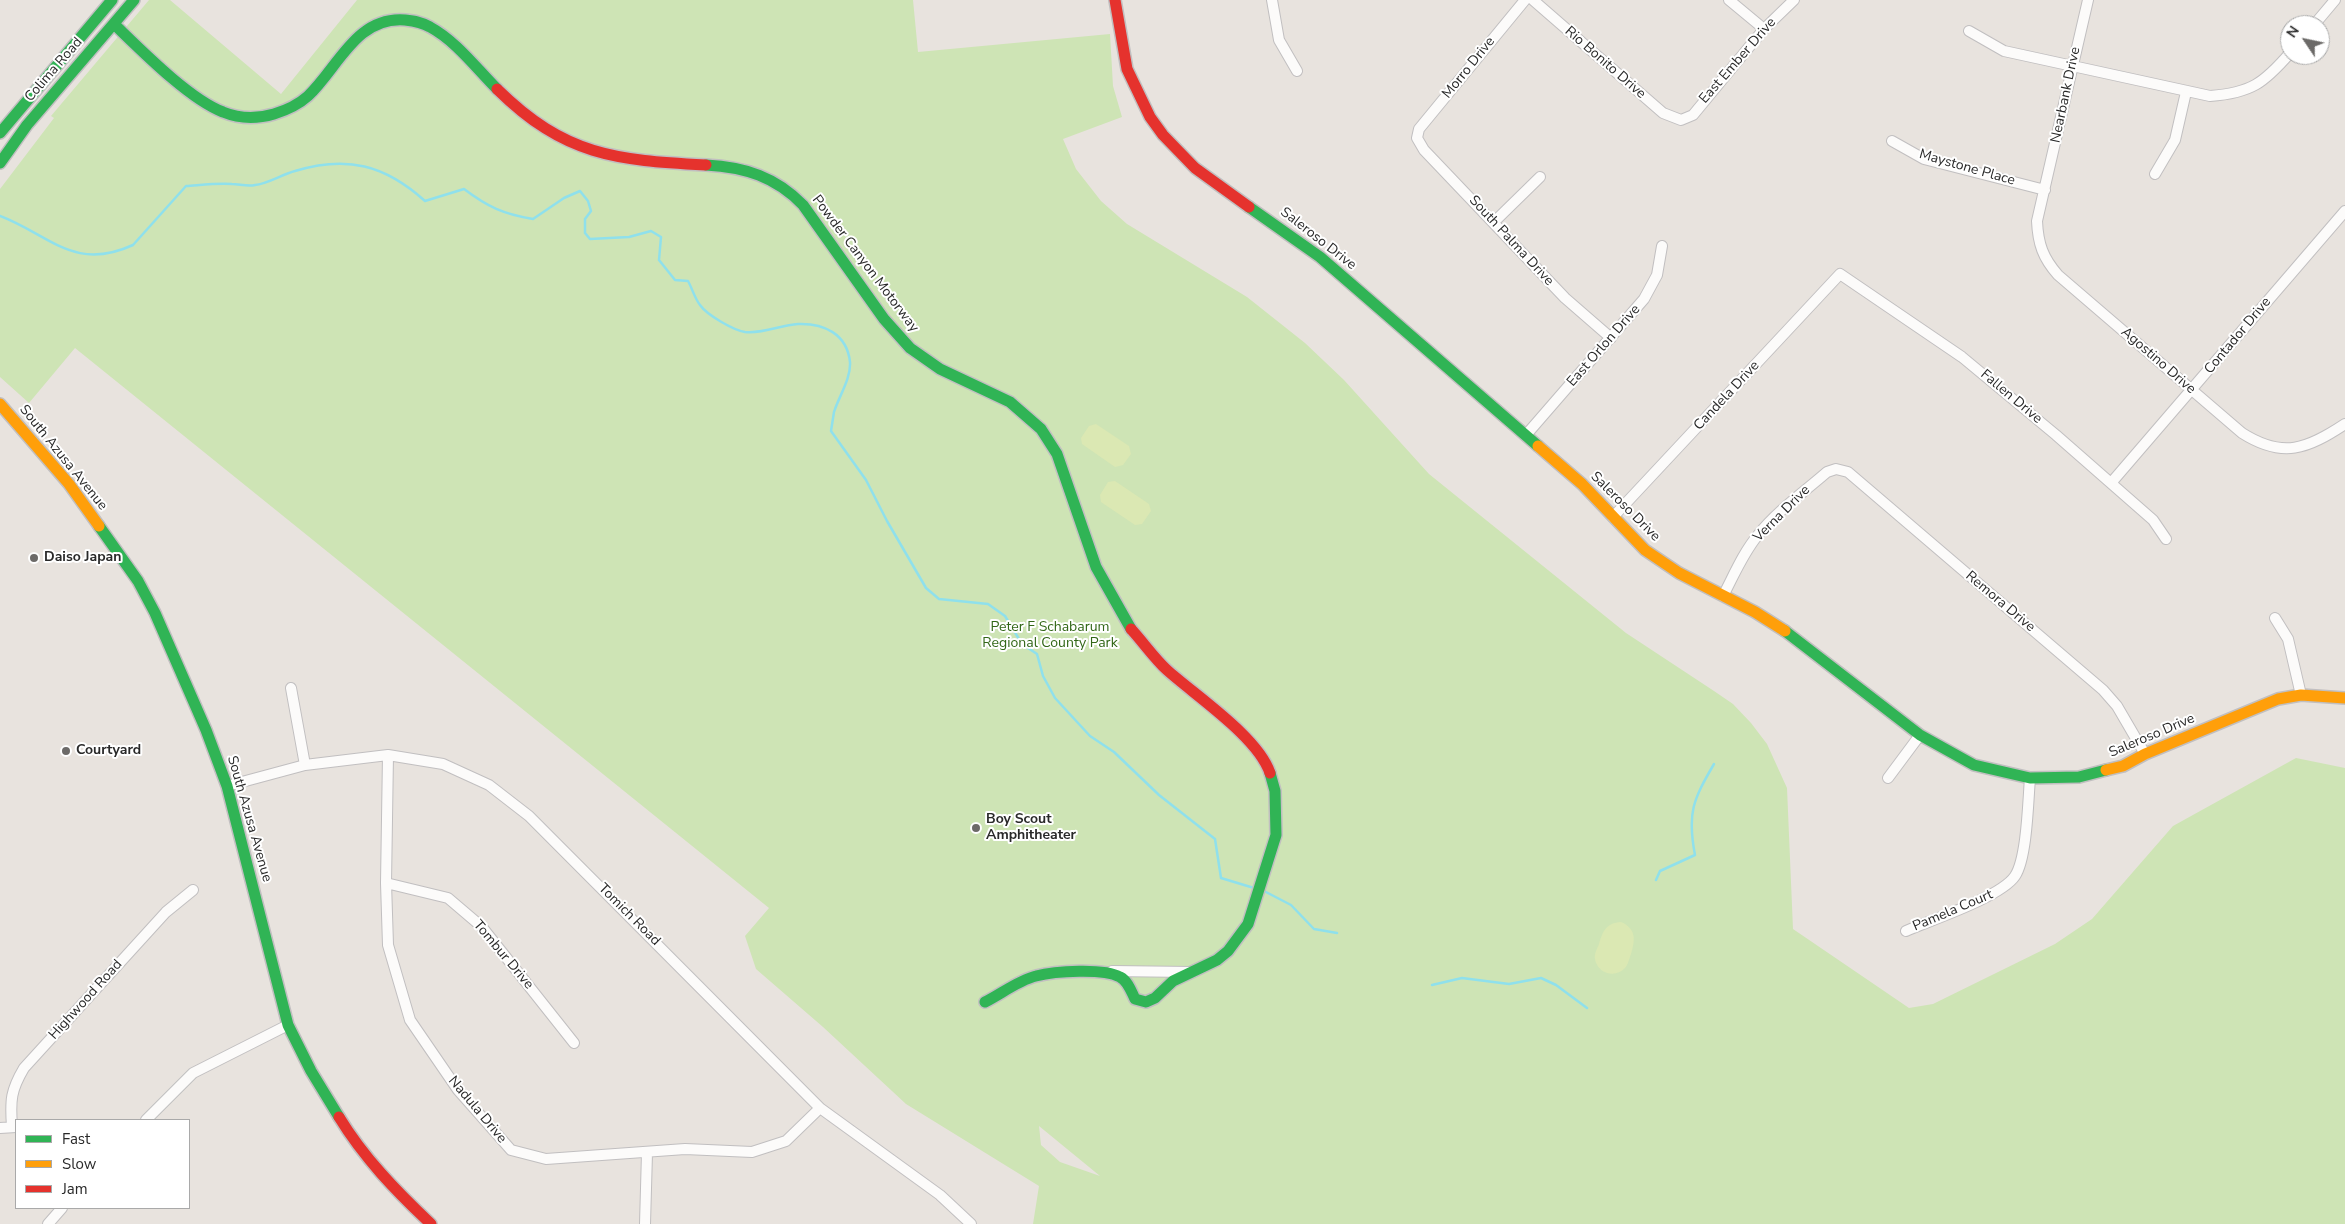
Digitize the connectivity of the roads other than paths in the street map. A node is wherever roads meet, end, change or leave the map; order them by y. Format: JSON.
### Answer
{"nodes":[{"id":1,"x":112,"y":0,"type":"edge"},
{"id":2,"x":134,"y":0,"type":"edge"},
{"id":3,"x":1115,"y":0,"type":"edge"},
{"id":4,"x":1272,"y":0,"type":"edge"},
{"id":5,"x":1525,"y":0,"type":"edge"},
{"id":6,"x":1533,"y":0,"type":"edge"},
{"id":7,"x":1729,"y":0,"type":"edge"},
{"id":8,"x":1794,"y":0,"type":"edge"},
{"id":9,"x":2088,"y":0,"type":"edge"},
{"id":10,"x":2335,"y":0,"type":"edge"},
{"id":11,"x":2322,"y":15,"type":"edge"},
{"id":12,"x":114,"y":24,"type":"junction"},
{"id":13,"x":1764,"y":29,"type":"junction"},
{"id":14,"x":1969,"y":32,"type":"dead end"},
{"id":15,"x":2280,"y":65,"type":"edge"},
{"id":16,"x":2071,"y":66,"type":"junction"},
{"id":17,"x":1297,"y":71,"type":"dead end"},
{"id":18,"x":2186,"y":92,"type":"junction"},
{"id":19,"x":1681,"y":120,"type":"joint"},
{"id":20,"x":0,"y":133,"type":"edge"},
{"id":21,"x":1417,"y":138,"type":"joint"},
{"id":22,"x":1892,"y":141,"type":"dead end"},
{"id":23,"x":0,"y":163,"type":"edge"},
{"id":24,"x":2156,"y":174,"type":"dead end"},
{"id":25,"x":1540,"y":177,"type":"dead end"},
{"id":26,"x":2045,"y":190,"type":"junction"},
{"id":27,"x":2345,"y":211,"type":"edge"},
{"id":28,"x":1494,"y":222,"type":"junction"},
{"id":29,"x":1662,"y":246,"type":"dead end"},
{"id":30,"x":1840,"y":274,"type":"joint"},
{"id":31,"x":1611,"y":338,"type":"junction"},
{"id":32,"x":2192,"y":390,"type":"junction"},
{"id":33,"x":0,"y":404,"type":"edge"},
{"id":34,"x":2345,"y":424,"type":"edge"},
{"id":35,"x":1526,"y":435,"type":"junction"},
{"id":36,"x":1836,"y":469,"type":"joint"},
{"id":37,"x":2111,"y":483,"type":"junction"},
{"id":38,"x":1613,"y":517,"type":"junction"},
{"id":39,"x":2166,"y":539,"type":"dead end"},
{"id":40,"x":1723,"y":596,"type":"junction"},
{"id":41,"x":2275,"y":618,"type":"dead end"},
{"id":42,"x":292,"y":688,"type":"dead end"},
{"id":43,"x":2301,"y":695,"type":"junction"},
{"id":44,"x":2345,"y":698,"type":"edge"},
{"id":45,"x":1920,"y":735,"type":"junction"},
{"id":46,"x":2146,"y":754,"type":"junction"},
{"id":47,"x":388,"y":756,"type":"junction"},
{"id":48,"x":305,"y":765,"type":"junction"},
{"id":49,"x":1888,"y":778,"type":"dead end"},
{"id":50,"x":2030,"y":778,"type":"junction"},
{"id":51,"x":227,"y":786,"type":"junction"},
{"id":52,"x":386,"y":883,"type":"junction"},
{"id":53,"x":193,"y":890,"type":"dead end"},
{"id":54,"x":1906,"y":931,"type":"dead end"},
{"id":55,"x":1194,"y":972,"type":"junction"},
{"id":56,"x":1106,"y":973,"type":"junction"},
{"id":57,"x":985,"y":1002,"type":"dead end"},
{"id":58,"x":288,"y":1025,"type":"junction"},
{"id":59,"x":574,"y":1043,"type":"dead end"},
{"id":60,"x":820,"y":1108,"type":"junction"},
{"id":61,"x":147,"y":1119,"type":"edge"},
{"id":62,"x":14,"y":1126,"type":"edge"},
{"id":63,"x":0,"y":1128,"type":"edge"},
{"id":64,"x":647,"y":1153,"type":"junction"},
{"id":65,"x":61,"y":1209,"type":"edge"},
{"id":66,"x":48,"y":1224,"type":"edge"},
{"id":67,"x":431,"y":1224,"type":"edge"},
{"id":68,"x":645,"y":1224,"type":"edge"},
{"id":69,"x":971,"y":1224,"type":"edge"}],
"edges":[{"from":1,"to":20,"type":"street","name":"Colima Road"},
{"from":2,"to":12,"type":"street","name":"Colima Road"},
{"from":3,"to":35,"type":"street","name":"Saleroso Drive"},
{"from":4,"to":17,"type":"street"},
{"from":5,"to":21,"type":"street","name":"Morro Drive"},
{"from":6,"to":19,"type":"street","name":"Rio Bonito Drive"},
{"from":7,"to":13,"type":"street"},
{"from":8,"to":13,"type":"street","name":"East Ember Drive"},
{"from":9,"to":16,"type":"street","name":"Nearbank Drive"},
{"from":10,"to":11,"type":"street"},
{"from":12,"to":23,"type":"street","name":"Colima Road"},
{"from":12,"to":55,"type":"street","name":"Powder Canyon Motorway"},
{"from":13,"to":19,"type":"street","name":"East Ember Drive"},
{"from":14,"to":16,"type":"street"},
{"from":15,"to":18,"type":"street"},
{"from":16,"to":18,"type":"street"},
{"from":16,"to":26,"type":"street","name":"Nearbank Drive"},
{"from":18,"to":24,"type":"street"},
{"from":21,"to":28,"type":"street","name":"South Palma Drive"},
{"from":22,"to":26,"type":"street","name":"Maystone Place"},
{"from":25,"to":28,"type":"street"},
{"from":26,"to":32,"type":"street","name":"Agostino Drive"},
{"from":27,"to":32,"type":"street","name":"Contador Drive"},
{"from":28,"to":31,"type":"street","name":"South Palma Drive"},
{"from":29,"to":31,"type":"street","name":"East Orlon Drive"},
{"from":30,"to":37,"type":"street","name":"Fallen Drive"},
{"from":30,"to":38,"type":"street","name":"Candela Drive"},
{"from":31,"to":35,"type":"street","name":"East Orlon Drive"},
{"from":32,"to":34,"type":"street","name":"Agostino Drive"},
{"from":32,"to":37,"type":"street","name":"Contador Drive"},
{"from":33,"to":51,"type":"street","name":"South Azusa Avenue"},
{"from":35,"to":38,"type":"street","name":"Saleroso Drive"},
{"from":36,"to":40,"type":"street","name":"Verna Drive"},
{"from":36,"to":46,"type":"street","name":"Remora Drive"},
{"from":37,"to":39,"type":"street","name":"Fallen Drive"},
{"from":38,"to":40,"type":"street","name":"Saleroso Drive"},
{"from":40,"to":45,"type":"street","name":"Saleroso Drive"},
{"from":41,"to":43,"type":"street"},
{"from":42,"to":48,"type":"street"},
{"from":43,"to":44,"type":"street","name":"Saleroso Drive"},
{"from":43,"to":46,"type":"street","name":"Saleroso Drive"},
{"from":45,"to":49,"type":"street"},
{"from":45,"to":50,"type":"street","name":"Saleroso Drive"},
{"from":46,"to":50,"type":"street","name":"Saleroso Drive"},
{"from":47,"to":48,"type":"street","name":"Tomich Road"},
{"from":47,"to":52,"type":"street","name":"Nadula Drive"},
{"from":47,"to":60,"type":"street","name":"Tomich Road"},
{"from":48,"to":51,"type":"street","name":"Tomich Road"},
{"from":50,"to":54,"type":"street","name":"Pamela Court"},
{"from":51,"to":58,"type":"street","name":"South Azusa Avenue"},
{"from":52,"to":59,"type":"street","name":"Tombur Drive"},
{"from":52,"to":64,"type":"street","name":"Nadula Drive"},
{"from":53,"to":62,"type":"street","name":"Highwood Road"},
{"from":55,"to":56,"type":"street"},
{"from":55,"to":56,"type":"street","name":"Powder Canyon Motorway"},
{"from":56,"to":57,"type":"street"},
{"from":58,"to":61,"type":"street"},
{"from":58,"to":67,"type":"street","name":"South Azusa Avenue"},
{"from":60,"to":64,"type":"street","name":"Nadula Drive"},
{"from":60,"to":69,"type":"street","name":"Tomich Road"},
{"from":62,"to":63,"type":"street"},
{"from":64,"to":68,"type":"street"},
{"from":65,"to":66,"type":"street"}]}
